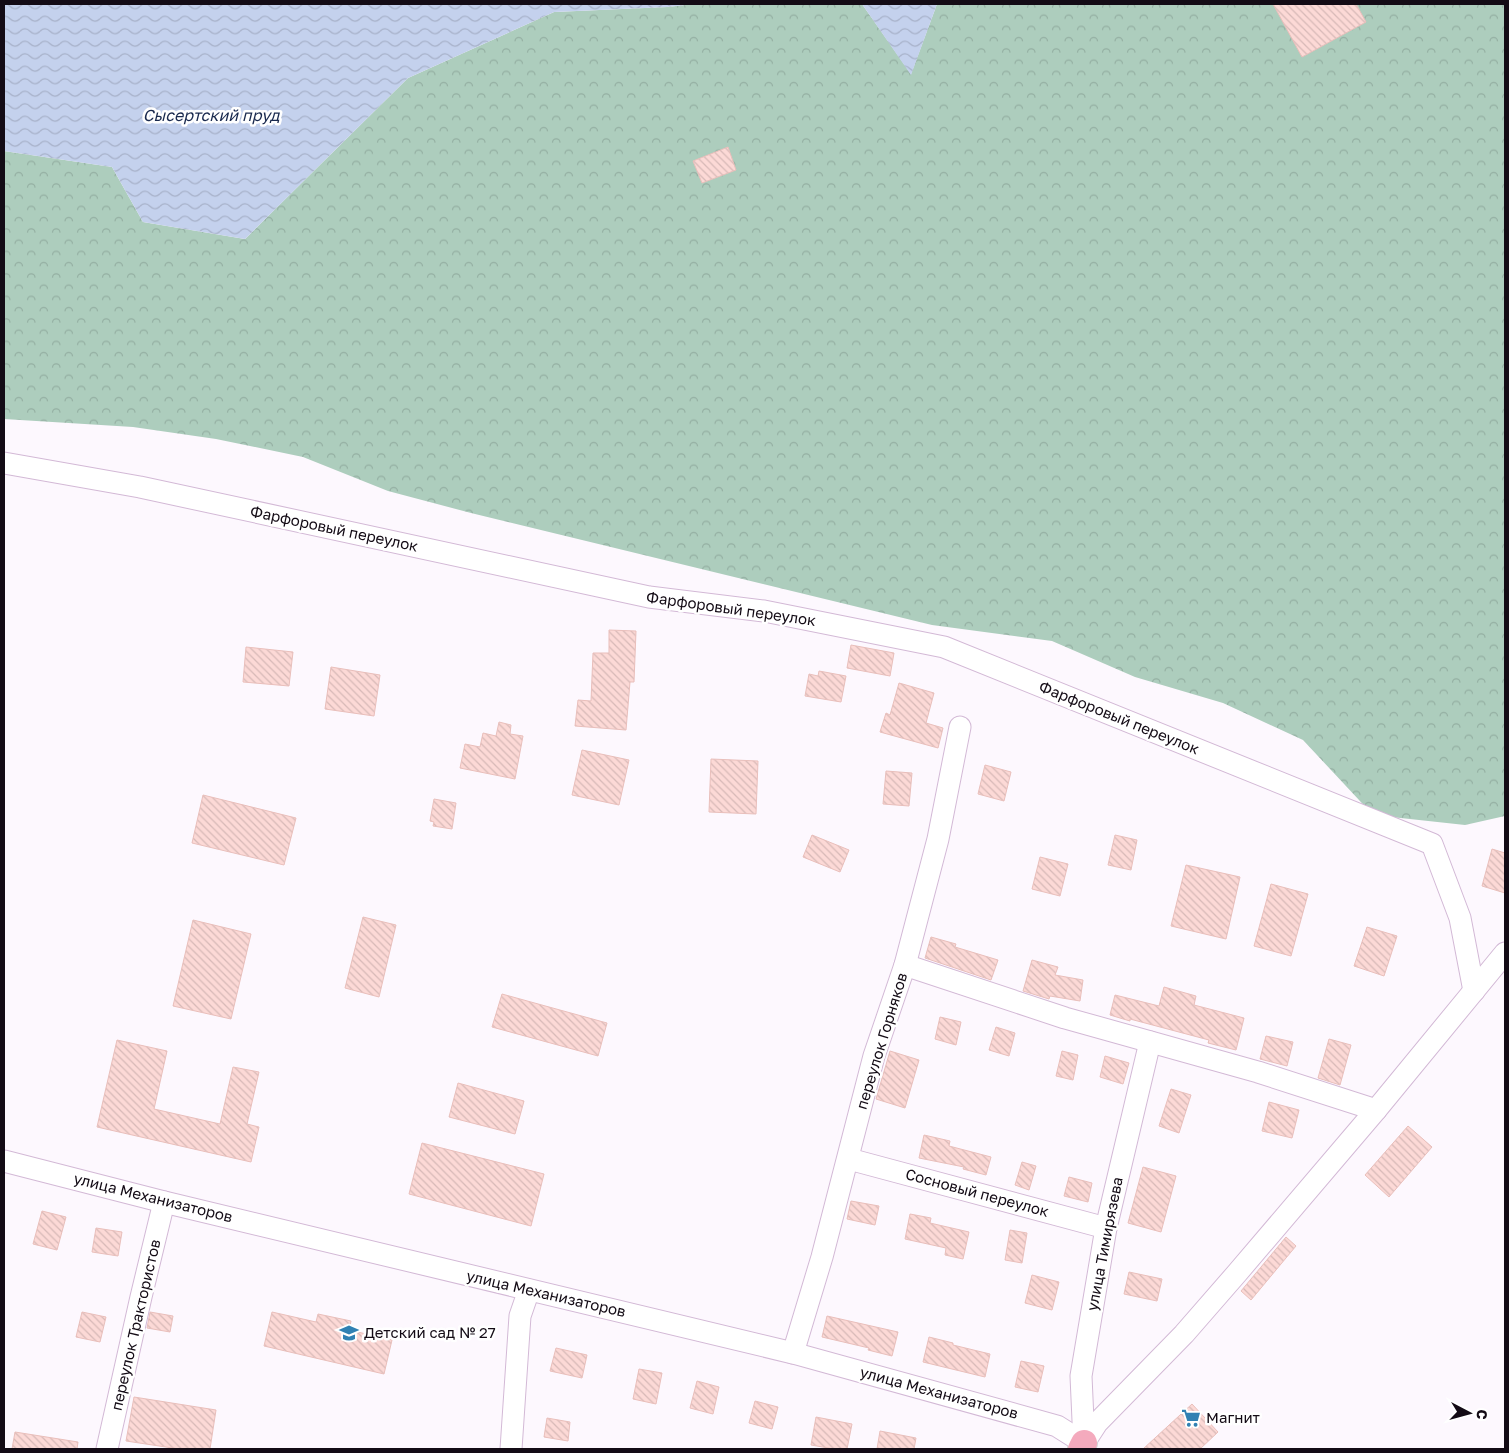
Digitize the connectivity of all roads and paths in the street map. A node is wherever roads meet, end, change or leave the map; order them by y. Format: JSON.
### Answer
{"nodes":[{"id":1,"x":4,"y":463,"type":"edge"},
{"id":2,"x":960,"y":727,"type":"dead end"},
{"id":3,"x":1505,"y":953,"type":"edge"},
{"id":4,"x":905,"y":964,"type":"junction"},
{"id":5,"x":1474,"y":991,"type":"junction"},
{"id":6,"x":1150,"y":1042,"type":"junction"},
{"id":7,"x":1376,"y":1110,"type":"junction"},
{"id":8,"x":848,"y":1159,"type":"junction"},
{"id":9,"x":4,"y":1161,"type":"edge"},
{"id":10,"x":164,"y":1202,"type":"junction"},
{"id":11,"x":1106,"y":1228,"type":"junction"},
{"id":12,"x":529,"y":1290,"type":"junction"},
{"id":13,"x":793,"y":1353,"type":"junction"},
{"id":14,"x":1082,"y":1446,"type":"edge"},
{"id":15,"x":108,"y":1449,"type":"edge"},
{"id":16,"x":511,"y":1449,"type":"edge"}],
"edges":[{"from":1,"to":5,"type":"street","name":"Фарфоровый переулок"},
{"from":2,"to":4,"type":"street","name":"переулок Горняков"},
{"from":3,"to":5,"type":"street"},
{"from":4,"to":6,"type":"street"},
{"from":4,"to":8,"type":"street","name":"переулок Горняков"},
{"from":5,"to":7,"type":"street"},
{"from":6,"to":7,"type":"street"},
{"from":6,"to":11,"type":"street","name":"улица Тимирязева"},
{"from":7,"to":14,"type":"street"},
{"from":8,"to":11,"type":"street","name":"Сосновый переулок"},
{"from":8,"to":13,"type":"street","name":"переулок Горняков"},
{"from":9,"to":10,"type":"street","name":"улица Механизаторов"},
{"from":10,"to":12,"type":"street","name":"улица Механизаторов"},
{"from":10,"to":15,"type":"street","name":"переулок Трактористов"},
{"from":11,"to":14,"type":"street","name":"улица Тимирязева"},
{"from":12,"to":13,"type":"street","name":"улица Механизаторов"},
{"from":12,"to":16,"type":"street"},
{"from":13,"to":14,"type":"street","name":"улица Механизаторов"}]}
